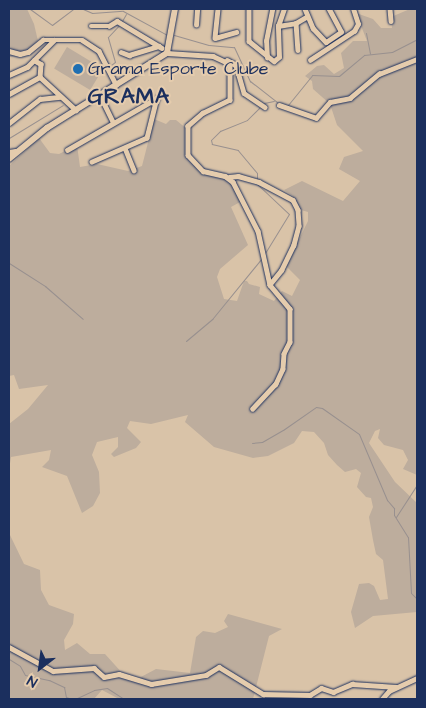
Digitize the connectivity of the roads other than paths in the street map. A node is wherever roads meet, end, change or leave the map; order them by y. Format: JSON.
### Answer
{"nodes":[{"id":1,"x":174,"y":9,"type":"edge"},
{"id":2,"x":197,"y":9,"type":"edge"},
{"id":3,"x":218,"y":9,"type":"edge"},
{"id":4,"x":249,"y":9,"type":"edge"},
{"id":5,"x":272,"y":9,"type":"edge"},
{"id":6,"x":284,"y":9,"type":"edge"},
{"id":7,"x":305,"y":9,"type":"edge"},
{"id":8,"x":329,"y":9,"type":"edge"},
{"id":9,"x":353,"y":9,"type":"edge"},
{"id":10,"x":390,"y":9,"type":"edge"},
{"id":11,"x":306,"y":16,"type":"junction"},
{"id":12,"x":391,"y":21,"type":"dead end"},
{"id":13,"x":296,"y":23,"type":"junction"},
{"id":14,"x":196,"y":25,"type":"dead end"},
{"id":15,"x":91,"y":26,"type":"dead end"},
{"id":16,"x":278,"y":26,"type":"junction"},
{"id":17,"x":236,"y":32,"type":"dead end"},
{"id":18,"x":54,"y":40,"type":"junction"},
{"id":19,"x":161,"y":47,"type":"junction"},
{"id":20,"x":298,"y":50,"type":"dead end"},
{"id":21,"x":9,"y":51,"type":"edge"},
{"id":22,"x":169,"y":51,"type":"junction"},
{"id":23,"x":121,"y":52,"type":"dead end"},
{"id":24,"x":160,"y":58,"type":"junction"},
{"id":25,"x":269,"y":59,"type":"junction"},
{"id":26,"x":417,"y":59,"type":"edge"},
{"id":27,"x":34,"y":60,"type":"junction"},
{"id":28,"x":224,"y":60,"type":"junction"},
{"id":29,"x":310,"y":60,"type":"dead end"},
{"id":30,"x":9,"y":75,"type":"edge"},
{"id":31,"x":40,"y":77,"type":"junction"},
{"id":32,"x":116,"y":85,"type":"junction"},
{"id":33,"x":9,"y":94,"type":"edge"},
{"id":34,"x":100,"y":95,"type":"junction"},
{"id":35,"x":62,"y":97,"type":"junction"},
{"id":36,"x":279,"y":105,"type":"dead end"},
{"id":37,"x":265,"y":107,"type":"dead end"},
{"id":38,"x":76,"y":110,"type":"junction"},
{"id":39,"x":113,"y":122,"type":"junction"},
{"id":40,"x":9,"y":123,"type":"edge"},
{"id":41,"x":125,"y":148,"type":"junction"},
{"id":42,"x":67,"y":150,"type":"dead end"},
{"id":43,"x":12,"y":151,"type":"edge"},
{"id":44,"x":9,"y":159,"type":"edge"},
{"id":45,"x":92,"y":162,"type":"dead end"},
{"id":46,"x":134,"y":170,"type":"dead end"},
{"id":47,"x":229,"y":177,"type":"junction"},
{"id":48,"x":270,"y":285,"type":"junction"},
{"id":49,"x":253,"y":409,"type":"dead end"},
{"id":50,"x":9,"y":647,"type":"edge"},
{"id":51,"x":417,"y":678,"type":"edge"},
{"id":52,"x":396,"y":687,"type":"junction"},
{"id":53,"x":382,"y":699,"type":"edge"}],
"edges":[{"from":1,"to":22,"type":"main road"},
{"from":2,"to":14,"type":"street"},
{"from":3,"to":17,"type":"street"},
{"from":4,"to":25,"type":"street"},
{"from":5,"to":25,"type":"street"},
{"from":6,"to":16,"type":"street"},
{"from":7,"to":11,"type":"street"},
{"from":8,"to":11,"type":"street"},
{"from":9,"to":29,"type":"street"},
{"from":10,"to":12,"type":"street"},
{"from":11,"to":13,"type":"street"},
{"from":13,"to":16,"type":"street"},
{"from":13,"to":20,"type":"street"},
{"from":15,"to":19,"type":"street"},
{"from":16,"to":25,"type":"street"},
{"from":18,"to":21,"type":"street"},
{"from":18,"to":27,"type":"street"},
{"from":18,"to":32,"type":"street"},
{"from":19,"to":22,"type":"street"},
{"from":19,"to":23,"type":"street"},
{"from":19,"to":24,"type":"street"},
{"from":22,"to":24,"type":"main road"},
{"from":22,"to":28,"type":"street"},
{"from":24,"to":32,"type":"main road"},
{"from":26,"to":36,"type":"street"},
{"from":27,"to":30,"type":"street"},
{"from":27,"to":31,"type":"street"},
{"from":28,"to":37,"type":"street"},
{"from":28,"to":47,"type":"street"},
{"from":31,"to":33,"type":"street"},
{"from":31,"to":35,"type":"street"},
{"from":32,"to":34,"type":"main road"},
{"from":34,"to":38,"type":"main road"},
{"from":34,"to":39,"type":"street"},
{"from":35,"to":38,"type":"street"},
{"from":35,"to":40,"type":"street"},
{"from":38,"to":43,"type":"main road"},
{"from":39,"to":41,"type":"street"},
{"from":39,"to":42,"type":"street"},
{"from":41,"to":45,"type":"street"},
{"from":41,"to":46,"type":"street"},
{"from":43,"to":44,"type":"main road"},
{"from":47,"to":48,"type":"street"},
{"from":47,"to":48,"type":"street"},
{"from":48,"to":49,"type":"street"},
{"from":50,"to":52,"type":"street"},
{"from":51,"to":52,"type":"street"},
{"from":52,"to":53,"type":"street"}]}
